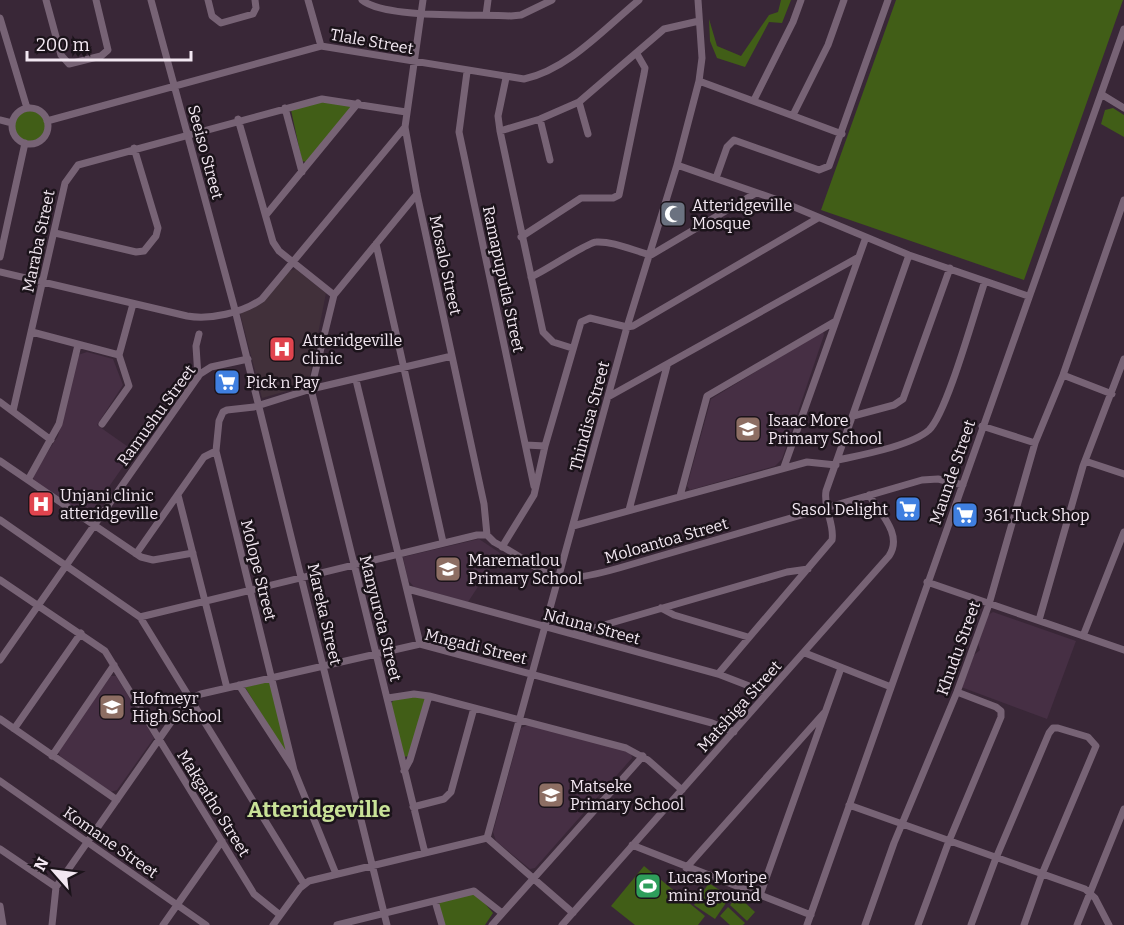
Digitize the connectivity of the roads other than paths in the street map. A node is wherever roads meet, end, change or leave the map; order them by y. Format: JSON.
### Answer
{"nodes":[{"id":1,"x":46,"y":0,"type":"edge"},
{"id":2,"x":96,"y":0,"type":"edge"},
{"id":3,"x":151,"y":0,"type":"edge"},
{"id":4,"x":208,"y":0,"type":"edge"},
{"id":5,"x":255,"y":0,"type":"edge"},
{"id":6,"x":308,"y":0,"type":"edge"},
{"id":7,"x":362,"y":0,"type":"edge"},
{"id":8,"x":423,"y":0,"type":"edge"},
{"id":9,"x":488,"y":0,"type":"edge"},
{"id":10,"x":552,"y":0,"type":"edge"},
{"id":11,"x":639,"y":0,"type":"edge"},
{"id":12,"x":698,"y":0,"type":"edge"},
{"id":13,"x":801,"y":0,"type":"edge"},
{"id":14,"x":844,"y":0,"type":"edge"},
{"id":15,"x":888,"y":0,"type":"edge"},
{"id":16,"x":421,"y":14,"type":"junction"},
{"id":17,"x":486,"y":15,"type":"junction"},
{"id":18,"x":0,"y":18,"type":"edge"},
{"id":19,"x":699,"y":21,"type":"junction"},
{"id":20,"x":1124,"y":29,"type":"edge"},
{"id":21,"x":321,"y":46,"type":"junction"},
{"id":22,"x":8,"y":48,"type":"junction"},
{"id":23,"x":0,"y":50,"type":"edge"},
{"id":24,"x":637,"y":54,"type":"junction"},
{"id":25,"x":415,"y":63,"type":"junction"},
{"id":26,"x":467,"y":72,"type":"junction"},
{"id":27,"x":506,"y":78,"type":"junction"},
{"id":28,"x":699,"y":81,"type":"junction"},
{"id":29,"x":174,"y":87,"type":"junction"},
{"id":30,"x":1101,"y":94,"type":"junction"},
{"id":31,"x":754,"y":100,"type":"junction"},
{"id":32,"x":579,"y":102,"type":"junction"},
{"id":33,"x":358,"y":103,"type":"junction"},
{"id":34,"x":27,"y":108,"type":"junction"},
{"id":35,"x":285,"y":108,"type":"junction"},
{"id":36,"x":1124,"y":108,"type":"edge"},
{"id":37,"x":406,"y":112,"type":"junction"},
{"id":38,"x":793,"y":115,"type":"junction"},
{"id":39,"x":238,"y":119,"type":"junction"},
{"id":40,"x":540,"y":119,"type":"junction"},
{"id":41,"x":0,"y":120,"type":"edge"},
{"id":42,"x":47,"y":121,"type":"junction"},
{"id":43,"x":12,"y":123,"type":"junction"},
{"id":44,"x":405,"y":127,"type":"junction"},
{"id":45,"x":500,"y":131,"type":"junction"},
{"id":46,"x":186,"y":134,"type":"junction"},
{"id":47,"x":588,"y":134,"type":"dead end"},
{"id":48,"x":842,"y":134,"type":"junction"},
{"id":49,"x":25,"y":143,"type":"junction"},
{"id":50,"x":134,"y":148,"type":"junction"},
{"id":51,"x":550,"y":160,"type":"dead end"},
{"id":52,"x":678,"y":165,"type":"junction"},
{"id":53,"x":302,"y":172,"type":"junction"},
{"id":54,"x":716,"y":178,"type":"junction"},
{"id":55,"x":756,"y":193,"type":"junction"},
{"id":56,"x":417,"y":194,"type":"junction"},
{"id":57,"x":1124,"y":200,"type":"edge"},
{"id":58,"x":266,"y":215,"type":"junction"},
{"id":59,"x":818,"y":218,"type":"junction"},
{"id":60,"x":55,"y":233,"type":"junction"},
{"id":61,"x":521,"y":237,"type":"junction"},
{"id":62,"x":866,"y":237,"type":"junction"},
{"id":63,"x":376,"y":244,"type":"junction"},
{"id":64,"x":651,"y":255,"type":"junction"},
{"id":65,"x":909,"y":255,"type":"junction"},
{"id":66,"x":0,"y":257,"type":"edge"},
{"id":67,"x":857,"y":258,"type":"junction"},
{"id":68,"x":294,"y":264,"type":"junction"},
{"id":69,"x":950,"y":268,"type":"junction"},
{"id":70,"x":0,"y":272,"type":"edge"},
{"id":71,"x":531,"y":277,"type":"junction"},
{"id":72,"x":985,"y":281,"type":"junction"},
{"id":73,"x":43,"y":283,"type":"junction"},
{"id":74,"x":334,"y":295,"type":"junction"},
{"id":75,"x":1028,"y":296,"type":"junction"},
{"id":76,"x":133,"y":304,"type":"junction"},
{"id":77,"x":236,"y":310,"type":"junction"},
{"id":78,"x":834,"y":322,"type":"junction"},
{"id":79,"x":627,"y":327,"type":"junction"},
{"id":80,"x":32,"y":332,"type":"junction"},
{"id":81,"x":199,"y":333,"type":"dead end"},
{"id":82,"x":78,"y":345,"type":"junction"},
{"id":83,"x":572,"y":348,"type":"junction"},
{"id":84,"x":119,"y":356,"type":"junction"},
{"id":85,"x":452,"y":356,"type":"junction"},
{"id":86,"x":248,"y":359,"type":"junction"},
{"id":87,"x":1124,"y":359,"type":"edge"},
{"id":88,"x":667,"y":366,"type":"junction"},
{"id":89,"x":402,"y":369,"type":"junction"},
{"id":90,"x":1063,"y":375,"type":"junction"},
{"id":91,"x":198,"y":377,"type":"junction"},
{"id":92,"x":356,"y":380,"type":"junction"},
{"id":93,"x":311,"y":389,"type":"junction"},
{"id":94,"x":1112,"y":394,"type":"junction"},
{"id":95,"x":608,"y":397,"type":"junction"},
{"id":96,"x":0,"y":402,"type":"edge"},
{"id":97,"x":259,"y":405,"type":"junction"},
{"id":98,"x":14,"y":411,"type":"junction"},
{"id":99,"x":853,"y":416,"type":"junction"},
{"id":100,"x":102,"y":424,"type":"dead end"},
{"id":101,"x":982,"y":426,"type":"junction"},
{"id":102,"x":51,"y":440,"type":"junction"},
{"id":103,"x":1035,"y":442,"type":"junction"},
{"id":104,"x":526,"y":445,"type":"junction"},
{"id":105,"x":545,"y":446,"type":"junction"},
{"id":106,"x":216,"y":451,"type":"junction"},
{"id":107,"x":0,"y":460,"type":"edge"},
{"id":108,"x":1085,"y":461,"type":"junction"},
{"id":109,"x":837,"y":462,"type":"junction"},
{"id":110,"x":784,"y":467,"type":"junction"},
{"id":111,"x":1124,"y":474,"type":"edge"},
{"id":112,"x":28,"y":480,"type":"junction"},
{"id":113,"x":963,"y":485,"type":"junction"},
{"id":114,"x":535,"y":492,"type":"junction"},
{"id":115,"x":178,"y":495,"type":"junction"},
{"id":116,"x":869,"y":495,"type":"junction"},
{"id":117,"x":680,"y":496,"type":"junction"},
{"id":118,"x":826,"y":508,"type":"junction"},
{"id":119,"x":629,"y":510,"type":"junction"},
{"id":120,"x":0,"y":519,"type":"edge"},
{"id":121,"x":93,"y":526,"type":"junction"},
{"id":122,"x":573,"y":526,"type":"junction"},
{"id":123,"x":1124,"y":532,"type":"edge"},
{"id":124,"x":487,"y":535,"type":"junction"},
{"id":125,"x":443,"y":542,"type":"junction"},
{"id":126,"x":502,"y":547,"type":"junction"},
{"id":127,"x":193,"y":553,"type":"junction"},
{"id":128,"x":398,"y":553,"type":"junction"},
{"id":129,"x":136,"y":554,"type":"junction"},
{"id":130,"x":353,"y":563,"type":"junction"},
{"id":131,"x":66,"y":566,"type":"junction"},
{"id":132,"x":807,"y":569,"type":"junction"},
{"id":133,"x":302,"y":575,"type":"junction"},
{"id":134,"x":558,"y":578,"type":"junction"},
{"id":135,"x":0,"y":581,"type":"edge"},
{"id":136,"x":927,"y":582,"type":"junction"},
{"id":137,"x":250,"y":588,"type":"junction"},
{"id":138,"x":408,"y":589,"type":"junction"},
{"id":139,"x":205,"y":600,"type":"junction"},
{"id":140,"x":989,"y":603,"type":"junction"},
{"id":141,"x":39,"y":604,"type":"junction"},
{"id":142,"x":661,"y":608,"type":"junction"},
{"id":143,"x":140,"y":617,"type":"junction"},
{"id":144,"x":1039,"y":620,"type":"junction"},
{"id":145,"x":546,"y":628,"type":"junction"},
{"id":146,"x":81,"y":633,"type":"junction"},
{"id":147,"x":573,"y":634,"type":"junction"},
{"id":148,"x":1083,"y":636,"type":"junction"},
{"id":149,"x":748,"y":637,"type":"junction"},
{"id":150,"x":420,"y":644,"type":"junction"},
{"id":151,"x":1124,"y":650,"type":"edge"},
{"id":152,"x":375,"y":652,"type":"junction"},
{"id":153,"x":805,"y":653,"type":"junction"},
{"id":154,"x":0,"y":660,"type":"edge"},
{"id":155,"x":114,"y":665,"type":"junction"},
{"id":156,"x":323,"y":665,"type":"junction"},
{"id":157,"x":841,"y":668,"type":"junction"},
{"id":158,"x":532,"y":674,"type":"junction"},
{"id":159,"x":718,"y":674,"type":"junction"},
{"id":160,"x":272,"y":676,"type":"junction"},
{"id":161,"x":239,"y":685,"type":"junction"},
{"id":162,"x":891,"y":687,"type":"junction"},
{"id":163,"x":226,"y":688,"type":"junction"},
{"id":164,"x":957,"y":692,"type":"junction"},
{"id":165,"x":767,"y":693,"type":"junction"},
{"id":166,"x":429,"y":696,"type":"junction"},
{"id":167,"x":388,"y":698,"type":"junction"},
{"id":168,"x":190,"y":699,"type":"junction"},
{"id":169,"x":474,"y":708,"type":"junction"},
{"id":170,"x":825,"y":713,"type":"junction"},
{"id":171,"x":0,"y":719,"type":"edge"},
{"id":172,"x":521,"y":720,"type":"junction"},
{"id":173,"x":14,"y":729,"type":"junction"},
{"id":174,"x":734,"y":732,"type":"junction"},
{"id":175,"x":159,"y":740,"type":"junction"},
{"id":176,"x":52,"y":756,"type":"junction"},
{"id":177,"x":643,"y":756,"type":"junction"},
{"id":178,"x":294,"y":770,"type":"junction"},
{"id":179,"x":404,"y":771,"type":"junction"},
{"id":180,"x":0,"y":781,"type":"edge"},
{"id":181,"x":682,"y":790,"type":"junction"},
{"id":182,"x":117,"y":800,"type":"junction"},
{"id":183,"x":849,"y":805,"type":"junction"},
{"id":184,"x":413,"y":807,"type":"junction"},
{"id":185,"x":1124,"y":808,"type":"edge"},
{"id":186,"x":902,"y":824,"type":"junction"},
{"id":187,"x":487,"y":838,"type":"junction"},
{"id":188,"x":88,"y":841,"type":"junction"},
{"id":189,"x":222,"y":841,"type":"junction"},
{"id":190,"x":949,"y":841,"type":"junction"},
{"id":191,"x":632,"y":845,"type":"junction"},
{"id":192,"x":0,"y":849,"type":"edge"},
{"id":193,"x":425,"y":853,"type":"junction"},
{"id":194,"x":996,"y":858,"type":"junction"},
{"id":195,"x":373,"y":866,"type":"junction"},
{"id":196,"x":686,"y":868,"type":"junction"},
{"id":197,"x":336,"y":874,"type":"junction"},
{"id":198,"x":1042,"y":874,"type":"junction"},
{"id":199,"x":533,"y":878,"type":"junction"},
{"id":200,"x":304,"y":884,"type":"junction"},
{"id":201,"x":56,"y":887,"type":"junction"},
{"id":202,"x":1089,"y":891,"type":"junction"},
{"id":203,"x":760,"y":895,"type":"junction"},
{"id":204,"x":435,"y":901,"type":"junction"},
{"id":205,"x":177,"y":904,"type":"junction"},
{"id":206,"x":0,"y":906,"type":"edge"},
{"id":207,"x":384,"y":912,"type":"junction"},
{"id":208,"x":502,"y":913,"type":"junction"},
{"id":209,"x":573,"y":913,"type":"junction"},
{"id":210,"x":280,"y":915,"type":"junction"},
{"id":211,"x":811,"y":915,"type":"junction"},
{"id":212,"x":3,"y":925,"type":"edge"},
{"id":213,"x":52,"y":925,"type":"edge"},
{"id":214,"x":163,"y":925,"type":"edge"},
{"id":215,"x":206,"y":925,"type":"edge"},
{"id":216,"x":273,"y":925,"type":"edge"},
{"id":217,"x":337,"y":925,"type":"edge"},
{"id":218,"x":387,"y":925,"type":"edge"},
{"id":219,"x":442,"y":925,"type":"edge"},
{"id":220,"x":492,"y":925,"type":"edge"},
{"id":221,"x":562,"y":925,"type":"edge"},
{"id":222,"x":807,"y":925,"type":"edge"},
{"id":223,"x":865,"y":925,"type":"edge"},
{"id":224,"x":918,"y":925,"type":"edge"},
{"id":225,"x":971,"y":925,"type":"edge"},
{"id":226,"x":1024,"y":925,"type":"edge"},
{"id":227,"x":1077,"y":925,"type":"edge"},
{"id":228,"x":1109,"y":925,"type":"edge"}],
"edges":[{"from":1,"to":2,"type":"street"},
{"from":3,"to":29,"type":"street","name":"Seeiso Street"},
{"from":4,"to":5,"type":"street"},
{"from":6,"to":21,"type":"street"},
{"from":7,"to":16,"type":"street"},
{"from":8,"to":16,"type":"street","name":"Mosalo Street"},
{"from":9,"to":17,"type":"street"},
{"from":10,"to":17,"type":"street"},
{"from":11,"to":27,"type":"street","name":"Tlale Street"},
{"from":12,"to":19,"type":"street","name":"Thindisa Street"},
{"from":13,"to":31,"type":"street"},
{"from":14,"to":38,"type":"street"},
{"from":15,"to":48,"type":"street"},
{"from":16,"to":17,"type":"street"},
{"from":16,"to":25,"type":"street","name":"Mosalo Street"},
{"from":18,"to":22,"type":"street"},
{"from":19,"to":24,"type":"street"},
{"from":19,"to":28,"type":"street","name":"Thindisa Street"},
{"from":20,"to":30,"type":"street","name":"Maunde Street"},
{"from":21,"to":25,"type":"street","name":"Tlale Street"},
{"from":21,"to":29,"type":"street","name":"Tlale Street"},
{"from":22,"to":23,"type":"street"},
{"from":22,"to":34,"type":"street"},
{"from":24,"to":32,"type":"street"},
{"from":24,"to":61,"type":"street"},
{"from":25,"to":26,"type":"street","name":"Tlale Street"},
{"from":25,"to":37,"type":"street","name":"Mosalo Street"},
{"from":26,"to":27,"type":"street","name":"Tlale Street"},
{"from":26,"to":104,"type":"street","name":"Ramapuputla Street"},
{"from":27,"to":45,"type":"street"},
{"from":28,"to":31,"type":"street"},
{"from":28,"to":52,"type":"street","name":"Thindisa Street"},
{"from":29,"to":42,"type":"street","name":"Tlale Street"},
{"from":29,"to":46,"type":"street","name":"Seeiso Street"},
{"from":30,"to":36,"type":"street"},
{"from":30,"to":75,"type":"street","name":"Maunde Street"},
{"from":31,"to":38,"type":"street"},
{"from":32,"to":40,"type":"street"},
{"from":32,"to":47,"type":"street"},
{"from":33,"to":35,"type":"street","name":"Maraba Street"},
{"from":33,"to":37,"type":"street","name":"Maraba Street"},
{"from":33,"to":53,"type":"street"},
{"from":34,"to":42,"type":"street"},
{"from":34,"to":43,"type":"street"},
{"from":35,"to":39,"type":"street","name":"Maraba Street"},
{"from":35,"to":53,"type":"street"},
{"from":37,"to":44,"type":"street","name":"Mosalo Street"},
{"from":38,"to":48,"type":"street"},
{"from":39,"to":46,"type":"street","name":"Maraba Street"},
{"from":39,"to":58,"type":"street"},
{"from":40,"to":45,"type":"street"},
{"from":40,"to":51,"type":"street"},
{"from":41,"to":43,"type":"street"},
{"from":42,"to":49,"type":"street"},
{"from":43,"to":49,"type":"street"},
{"from":44,"to":56,"type":"street","name":"Mosalo Street"},
{"from":44,"to":68,"type":"street"},
{"from":45,"to":61,"type":"street"},
{"from":46,"to":50,"type":"street","name":"Maraba Street"},
{"from":46,"to":77,"type":"street","name":"Seeiso Street"},
{"from":48,"to":54,"type":"street"},
{"from":49,"to":66,"type":"street"},
{"from":50,"to":60,"type":"street","name":"Maraba Street"},
{"from":50,"to":60,"type":"street"},
{"from":52,"to":54,"type":"street"},
{"from":52,"to":64,"type":"street","name":"Thindisa Street"},
{"from":53,"to":58,"type":"street"},
{"from":54,"to":55,"type":"street"},
{"from":55,"to":59,"type":"street"},
{"from":55,"to":64,"type":"street"},
{"from":56,"to":63,"type":"street"},
{"from":56,"to":85,"type":"street","name":"Mosalo Street"},
{"from":57,"to":90,"type":"street","name":"Khudu Street"},
{"from":58,"to":68,"type":"street"},
{"from":59,"to":62,"type":"street"},
{"from":59,"to":79,"type":"street"},
{"from":60,"to":73,"type":"street","name":"Maraba Street"},
{"from":61,"to":71,"type":"street"},
{"from":62,"to":65,"type":"street"},
{"from":62,"to":67,"type":"street"},
{"from":63,"to":74,"type":"street"},
{"from":63,"to":89,"type":"street"},
{"from":64,"to":71,"type":"street"},
{"from":64,"to":79,"type":"street","name":"Thindisa Street"},
{"from":65,"to":69,"type":"street"},
{"from":65,"to":99,"type":"street"},
{"from":67,"to":78,"type":"street"},
{"from":67,"to":88,"type":"street"},
{"from":68,"to":74,"type":"street"},
{"from":68,"to":77,"type":"street"},
{"from":69,"to":72,"type":"street"},
{"from":69,"to":99,"type":"street"},
{"from":70,"to":73,"type":"street"},
{"from":71,"to":83,"type":"street"},
{"from":72,"to":75,"type":"street"},
{"from":72,"to":109,"type":"street"},
{"from":73,"to":76,"type":"street"},
{"from":73,"to":80,"type":"street","name":"Maraba Street"},
{"from":74,"to":93,"type":"street"},
{"from":75,"to":101,"type":"street","name":"Maunde Street"},
{"from":76,"to":77,"type":"street"},
{"from":76,"to":84,"type":"street"},
{"from":77,"to":86,"type":"street","name":"Mareka Street"},
{"from":78,"to":110,"type":"street"},
{"from":78,"to":117,"type":"street"},
{"from":79,"to":83,"type":"street"},
{"from":79,"to":95,"type":"street","name":"Thindisa Street"},
{"from":80,"to":82,"type":"street"},
{"from":80,"to":98,"type":"street","name":"Maraba Street"},
{"from":81,"to":91,"type":"street"},
{"from":82,"to":84,"type":"street"},
{"from":82,"to":102,"type":"street"},
{"from":83,"to":105,"type":"street"},
{"from":84,"to":100,"type":"street"},
{"from":85,"to":89,"type":"street"},
{"from":85,"to":124,"type":"street","name":"Mosalo Street"},
{"from":86,"to":91,"type":"street","name":"Ramushu Street"},
{"from":86,"to":97,"type":"street","name":"Mareka Street"},
{"from":87,"to":94,"type":"street"},
{"from":88,"to":95,"type":"street"},
{"from":88,"to":119,"type":"street"},
{"from":89,"to":92,"type":"street"},
{"from":89,"to":125,"type":"street"},
{"from":90,"to":94,"type":"street"},
{"from":90,"to":103,"type":"street","name":"Khudu Street"},
{"from":91,"to":121,"type":"street","name":"Ramushu Street"},
{"from":92,"to":93,"type":"street"},
{"from":92,"to":128,"type":"street"},
{"from":93,"to":97,"type":"street"},
{"from":93,"to":130,"type":"street","name":"Manyurota Street"},
{"from":94,"to":108,"type":"street"},
{"from":95,"to":122,"type":"street","name":"Thindisa Street"},
{"from":96,"to":98,"type":"street"},
{"from":97,"to":106,"type":"street","name":"Molope Street"},
{"from":97,"to":133,"type":"street","name":"Mareka Street"},
{"from":98,"to":102,"type":"street"},
{"from":99,"to":109,"type":"street"},
{"from":101,"to":103,"type":"street"},
{"from":101,"to":113,"type":"street","name":"Maunde Street"},
{"from":102,"to":112,"type":"street"},
{"from":103,"to":140,"type":"street","name":"Khudu Street"},
{"from":104,"to":105,"type":"street"},
{"from":104,"to":114,"type":"street","name":"Ramapuputla Street"},
{"from":105,"to":114,"type":"street"},
{"from":106,"to":115,"type":"street"},
{"from":106,"to":137,"type":"street","name":"Molope Street"},
{"from":107,"to":112,"type":"street"},
{"from":108,"to":111,"type":"street"},
{"from":108,"to":144,"type":"street"},
{"from":109,"to":110,"type":"street"},
{"from":109,"to":118,"type":"street"},
{"from":110,"to":117,"type":"street"},
{"from":112,"to":121,"type":"street"},
{"from":113,"to":116,"type":"street","name":"Moloantoa Street"},
{"from":113,"to":136,"type":"street","name":"Maunde Street"},
{"from":114,"to":126,"type":"street"},
{"from":115,"to":127,"type":"street"},
{"from":115,"to":129,"type":"street"},
{"from":116,"to":118,"type":"street","name":"Moloantoa Street"},
{"from":116,"to":153,"type":"street","name":"Matshiga Street"},
{"from":117,"to":119,"type":"street"},
{"from":118,"to":132,"type":"street"},
{"from":118,"to":134,"type":"street","name":"Moloantoa Street"},
{"from":119,"to":122,"type":"street"},
{"from":120,"to":131,"type":"street"},
{"from":121,"to":129,"type":"street"},
{"from":121,"to":131,"type":"street","name":"Ramushu Street"},
{"from":122,"to":134,"type":"street","name":"Thindisa Street"},
{"from":123,"to":148,"type":"street"},
{"from":124,"to":125,"type":"street"},
{"from":124,"to":126,"type":"street"},
{"from":125,"to":128,"type":"street"},
{"from":126,"to":134,"type":"street"},
{"from":127,"to":129,"type":"street"},
{"from":127,"to":139,"type":"street"},
{"from":128,"to":130,"type":"street"},
{"from":128,"to":138,"type":"street"},
{"from":130,"to":133,"type":"street"},
{"from":130,"to":152,"type":"street","name":"Manyurota Street"},
{"from":131,"to":141,"type":"street","name":"Ramushu Street"},
{"from":131,"to":143,"type":"street"},
{"from":132,"to":142,"type":"street"},
{"from":132,"to":149,"type":"street"},
{"from":133,"to":137,"type":"street"},
{"from":133,"to":156,"type":"street","name":"Mareka Street"},
{"from":134,"to":145,"type":"street","name":"Thindisa Street"},
{"from":135,"to":141,"type":"street","name":"Makgatho Street"},
{"from":136,"to":140,"type":"street"},
{"from":136,"to":162,"type":"street","name":"Maunde Street"},
{"from":137,"to":139,"type":"street"},
{"from":137,"to":160,"type":"street","name":"Molope Street"},
{"from":138,"to":145,"type":"street","name":"Nduna Street"},
{"from":138,"to":150,"type":"street"},
{"from":139,"to":143,"type":"street"},
{"from":139,"to":163,"type":"street"},
{"from":140,"to":144,"type":"street"},
{"from":140,"to":164,"type":"street","name":"Khudu Street"},
{"from":141,"to":146,"type":"street","name":"Makgatho Street"},
{"from":141,"to":154,"type":"street","name":"Ramushu Street"},
{"from":142,"to":147,"type":"street"},
{"from":142,"to":149,"type":"street"},
{"from":143,"to":168,"type":"street"},
{"from":144,"to":148,"type":"street"},
{"from":145,"to":147,"type":"street","name":"Nduna Street"},
{"from":145,"to":158,"type":"street","name":"Thindisa Street"},
{"from":146,"to":155,"type":"street","name":"Makgatho Street"},
{"from":146,"to":173,"type":"street"},
{"from":147,"to":159,"type":"street","name":"Nduna Street"},
{"from":148,"to":151,"type":"street"},
{"from":149,"to":159,"type":"street"},
{"from":150,"to":152,"type":"street","name":"Mngadi Street"},
{"from":150,"to":158,"type":"street","name":"Mngadi Street"},
{"from":152,"to":156,"type":"street","name":"Mngadi Street"},
{"from":152,"to":167,"type":"street","name":"Manyurota Street"},
{"from":153,"to":157,"type":"street"},
{"from":153,"to":165,"type":"street","name":"Matshiga Street"},
{"from":155,"to":175,"type":"street","name":"Makgatho Street"},
{"from":155,"to":176,"type":"street"},
{"from":156,"to":160,"type":"street","name":"Mngadi Street"},
{"from":156,"to":195,"type":"street","name":"Mareka Street"},
{"from":157,"to":162,"type":"street"},
{"from":157,"to":170,"type":"street"},
{"from":158,"to":172,"type":"street","name":"Thindisa Street"},
{"from":158,"to":174,"type":"street","name":"Mngadi Street"},
{"from":159,"to":165,"type":"street","name":"Nduna Street"},
{"from":160,"to":161,"type":"street","name":"Mngadi Street"},
{"from":160,"to":178,"type":"street","name":"Molope Street"},
{"from":161,"to":163,"type":"street","name":"Mngadi Street"},
{"from":161,"to":178,"type":"street","name":"Molope Street"},
{"from":162,"to":183,"type":"street","name":"Maunde Street"},
{"from":163,"to":168,"type":"street","name":"Mngadi Street"},
{"from":164,"to":186,"type":"street","name":"Khudu Street"},
{"from":164,"to":190,"type":"street"},
{"from":165,"to":174,"type":"street","name":"Matshiga Street"},
{"from":166,"to":167,"type":"street"},
{"from":166,"to":169,"type":"street"},
{"from":166,"to":179,"type":"street"},
{"from":167,"to":179,"type":"street","name":"Manyurota Street"},
{"from":168,"to":175,"type":"street"},
{"from":168,"to":200,"type":"street"},
{"from":169,"to":172,"type":"street"},
{"from":169,"to":184,"type":"street"},
{"from":170,"to":196,"type":"street"},
{"from":170,"to":203,"type":"street"},
{"from":171,"to":173,"type":"street"},
{"from":172,"to":177,"type":"street"},
{"from":172,"to":187,"type":"street","name":"Thindisa Street"},
{"from":173,"to":176,"type":"street"},
{"from":174,"to":181,"type":"street","name":"Matshiga Street"},
{"from":175,"to":182,"type":"street"},
{"from":175,"to":189,"type":"street","name":"Makgatho Street"},
{"from":176,"to":182,"type":"street"},
{"from":177,"to":181,"type":"street"},
{"from":177,"to":199,"type":"street"},
{"from":178,"to":197,"type":"street","name":"Molope Street"},
{"from":179,"to":184,"type":"street","name":"Manyurota Street"},
{"from":180,"to":188,"type":"street","name":"Komane Street"},
{"from":181,"to":191,"type":"street","name":"Matshiga Street"},
{"from":182,"to":188,"type":"street"},
{"from":183,"to":186,"type":"street"},
{"from":183,"to":211,"type":"street","name":"Maunde Street"},
{"from":184,"to":193,"type":"street","name":"Manyurota Street"},
{"from":185,"to":202,"type":"street"},
{"from":186,"to":190,"type":"street"},
{"from":186,"to":223,"type":"street","name":"Khudu Street"},
{"from":187,"to":193,"type":"street"},
{"from":187,"to":199,"type":"street"},
{"from":188,"to":201,"type":"street"},
{"from":188,"to":205,"type":"street","name":"Komane Street"},
{"from":189,"to":205,"type":"street"},
{"from":189,"to":210,"type":"street","name":"Makgatho Street"},
{"from":190,"to":194,"type":"street"},
{"from":190,"to":224,"type":"street"},
{"from":191,"to":196,"type":"street"},
{"from":191,"to":209,"type":"street","name":"Matshiga Street"},
{"from":192,"to":201,"type":"street"},
{"from":193,"to":195,"type":"street"},
{"from":194,"to":198,"type":"street"},
{"from":194,"to":198,"type":"street"},
{"from":194,"to":225,"type":"street"},
{"from":195,"to":197,"type":"street"},
{"from":195,"to":207,"type":"street","name":"Mareka Street"},
{"from":196,"to":203,"type":"street"},
{"from":197,"to":200,"type":"street"},
{"from":198,"to":202,"type":"street"},
{"from":198,"to":226,"type":"street"},
{"from":199,"to":208,"type":"street"},
{"from":199,"to":209,"type":"street"},
{"from":200,"to":210,"type":"street"},
{"from":201,"to":213,"type":"street"},
{"from":202,"to":227,"type":"street"},
{"from":202,"to":228,"type":"street"},
{"from":203,"to":211,"type":"street"},
{"from":204,"to":207,"type":"street"},
{"from":204,"to":208,"type":"street"},
{"from":204,"to":219,"type":"street"},
{"from":205,"to":214,"type":"street"},
{"from":205,"to":215,"type":"street","name":"Komane Street"},
{"from":206,"to":212,"type":"street"},
{"from":207,"to":217,"type":"street"},
{"from":207,"to":218,"type":"street","name":"Mareka Street"},
{"from":208,"to":220,"type":"street"},
{"from":209,"to":221,"type":"street","name":"Matshiga Street"},
{"from":210,"to":216,"type":"street"},
{"from":211,"to":222,"type":"street","name":"Maunde Street"}]}
